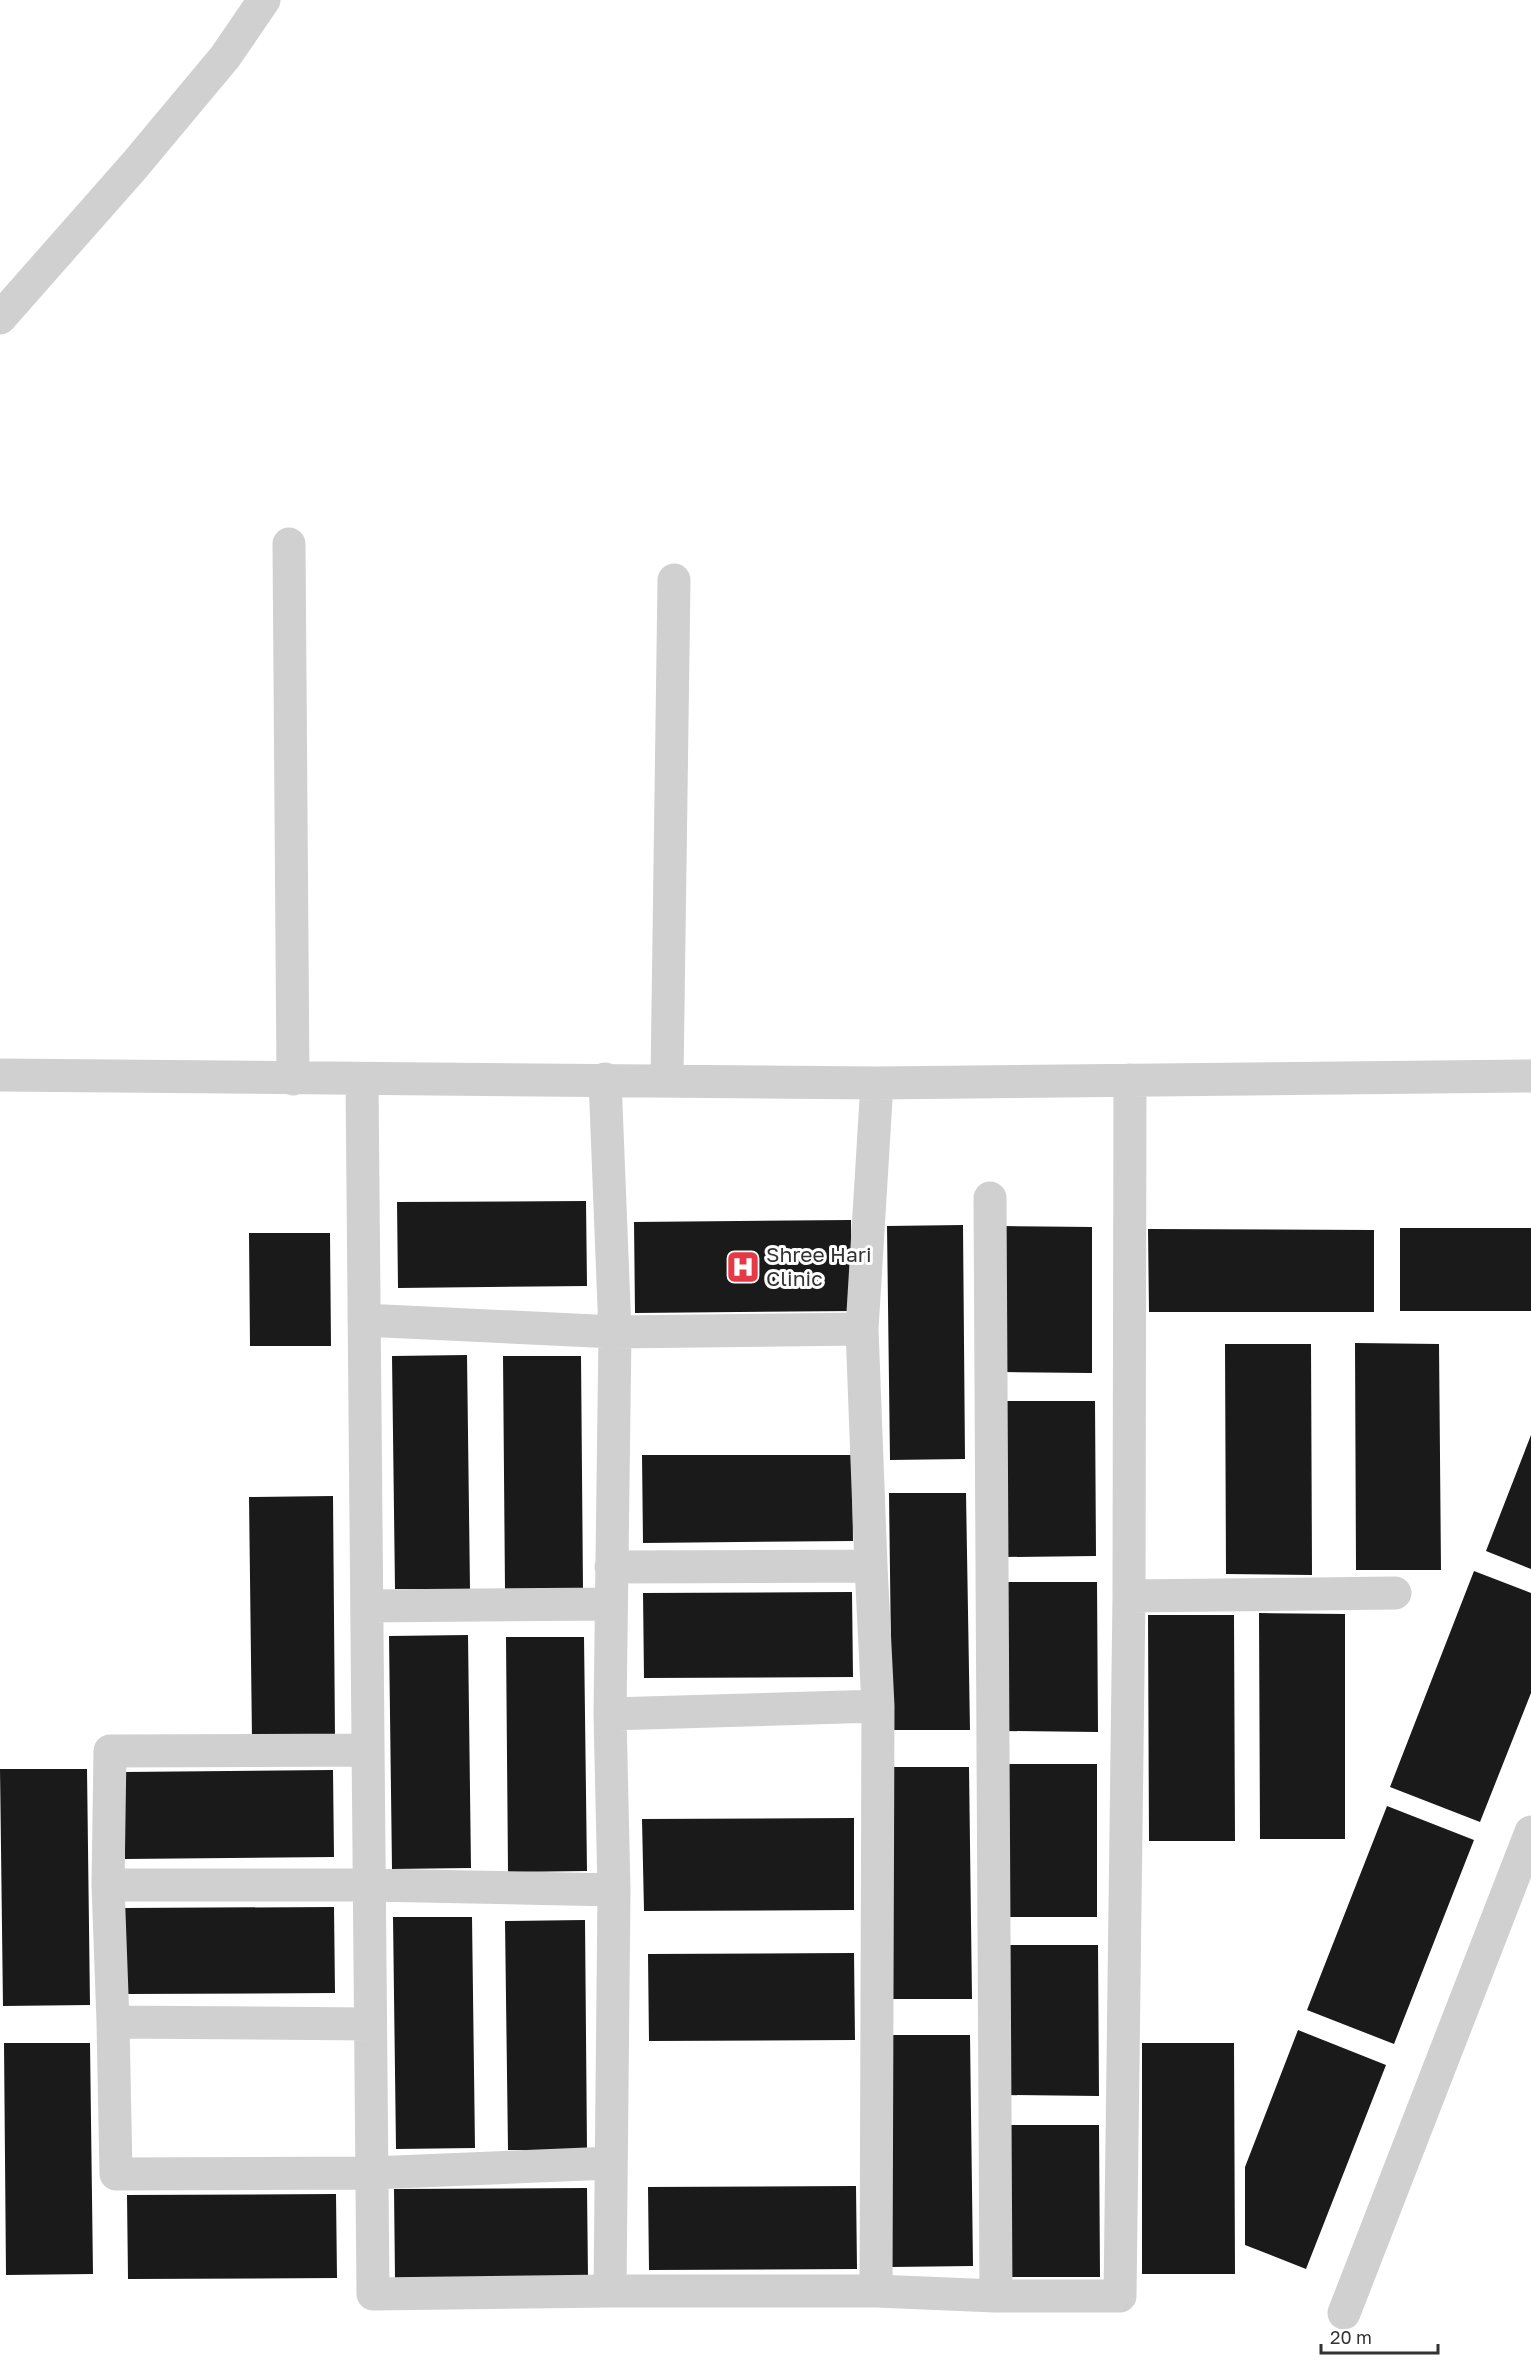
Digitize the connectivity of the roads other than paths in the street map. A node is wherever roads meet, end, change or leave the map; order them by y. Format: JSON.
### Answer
{"nodes":[{"id":1,"x":264,"y":0,"type":"edge"},
{"id":2,"x":0,"y":318,"type":"edge"},
{"id":3,"x":289,"y":544,"type":"dead end"},
{"id":4,"x":674,"y":580,"type":"dead end"},
{"id":5,"x":0,"y":1076,"type":"edge"},
{"id":6,"x":1531,"y":1076,"type":"edge"},
{"id":7,"x":293,"y":1079,"type":"junction"},
{"id":8,"x":605,"y":1079,"type":"junction"},
{"id":9,"x":362,"y":1080,"type":"junction"},
{"id":10,"x":667,"y":1080,"type":"junction"},
{"id":11,"x":1130,"y":1080,"type":"junction"},
{"id":12,"x":878,"y":1083,"type":"junction"},
{"id":13,"x":990,"y":1198,"type":"dead end"},
{"id":14,"x":364,"y":1320,"type":"junction"},
{"id":15,"x":862,"y":1329,"type":"junction"},
{"id":16,"x":615,"y":1332,"type":"junction"},
{"id":17,"x":871,"y":1566,"type":"junction"},
{"id":18,"x":611,"y":1567,"type":"junction"},
{"id":19,"x":1395,"y":1593,"type":"dead end"},
{"id":20,"x":1129,"y":1596,"type":"junction"},
{"id":21,"x":611,"y":1604,"type":"junction"},
{"id":22,"x":367,"y":1606,"type":"junction"},
{"id":23,"x":878,"y":1706,"type":"junction"},
{"id":24,"x":610,"y":1714,"type":"junction"},
{"id":25,"x":368,"y":1750,"type":"junction"},
{"id":26,"x":1531,"y":1832,"type":"edge"},
{"id":27,"x":108,"y":1885,"type":"junction"},
{"id":28,"x":370,"y":1886,"type":"junction"},
{"id":29,"x":614,"y":1890,"type":"junction"},
{"id":30,"x":113,"y":2022,"type":"junction"},
{"id":31,"x":370,"y":2024,"type":"junction"},
{"id":32,"x":611,"y":2163,"type":"junction"},
{"id":33,"x":372,"y":2173,"type":"junction"},
{"id":34,"x":610,"y":2291,"type":"junction"},
{"id":35,"x":876,"y":2291,"type":"junction"},
{"id":36,"x":996,"y":2296,"type":"junction"},
{"id":37,"x":1344,"y":2313,"type":"dead end"}],
"edges":[{"from":1,"to":2,"type":"street"},
{"from":3,"to":7,"type":"street"},
{"from":4,"to":10,"type":"street"},
{"from":5,"to":7,"type":"street"},
{"from":6,"to":11,"type":"street"},
{"from":7,"to":9,"type":"street"},
{"from":8,"to":9,"type":"street"},
{"from":8,"to":10,"type":"street"},
{"from":8,"to":16,"type":"street"},
{"from":9,"to":14,"type":"street"},
{"from":10,"to":12,"type":"street"},
{"from":11,"to":12,"type":"street"},
{"from":11,"to":20,"type":"street"},
{"from":12,"to":15,"type":"street"},
{"from":13,"to":36,"type":"street"},
{"from":14,"to":16,"type":"street"},
{"from":14,"to":22,"type":"street"},
{"from":15,"to":16,"type":"street"},
{"from":15,"to":17,"type":"street"},
{"from":16,"to":18,"type":"street"},
{"from":17,"to":18,"type":"street"},
{"from":17,"to":23,"type":"street"},
{"from":18,"to":21,"type":"street"},
{"from":19,"to":20,"type":"street"},
{"from":20,"to":36,"type":"street"},
{"from":21,"to":22,"type":"street"},
{"from":21,"to":24,"type":"street"},
{"from":22,"to":25,"type":"street"},
{"from":23,"to":24,"type":"street"},
{"from":23,"to":35,"type":"street"},
{"from":24,"to":29,"type":"street"},
{"from":25,"to":27,"type":"street"},
{"from":25,"to":28,"type":"street"},
{"from":26,"to":37,"type":"street"},
{"from":27,"to":28,"type":"street"},
{"from":27,"to":30,"type":"street"},
{"from":28,"to":29,"type":"street"},
{"from":28,"to":31,"type":"street"},
{"from":29,"to":32,"type":"street"},
{"from":30,"to":31,"type":"street"},
{"from":30,"to":33,"type":"street"},
{"from":31,"to":33,"type":"street"},
{"from":32,"to":33,"type":"street"},
{"from":32,"to":34,"type":"street"},
{"from":33,"to":34,"type":"street"},
{"from":34,"to":35,"type":"street"},
{"from":35,"to":36,"type":"street"}]}
